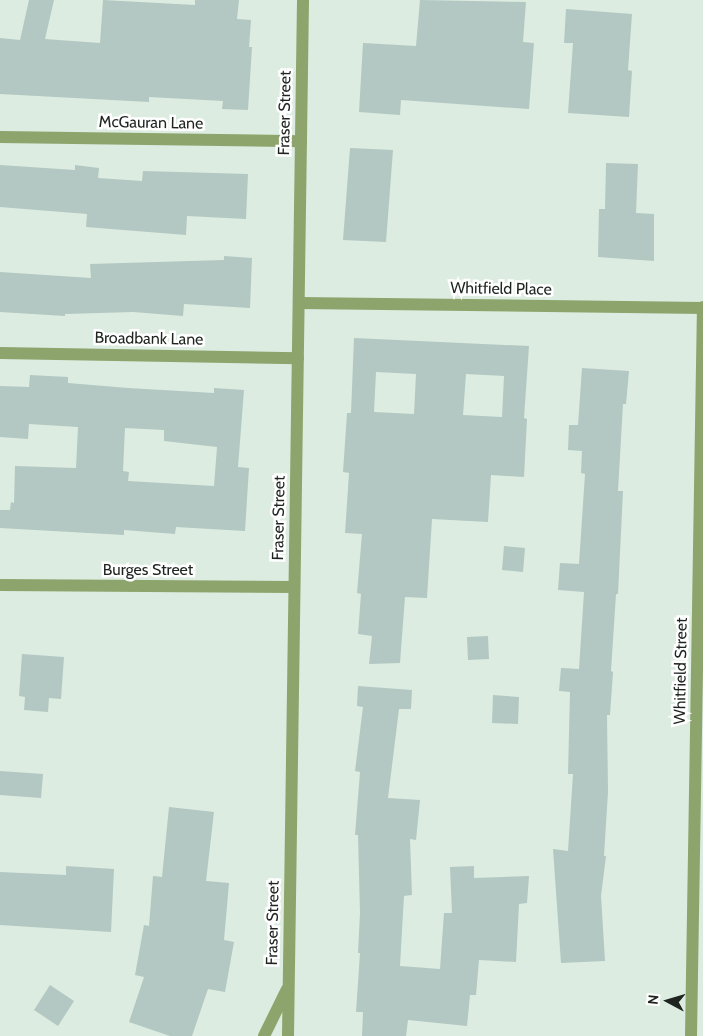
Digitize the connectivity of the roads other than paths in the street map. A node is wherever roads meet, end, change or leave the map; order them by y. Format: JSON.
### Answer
{"nodes":[{"id":1,"x":303,"y":0,"type":"edge"},
{"id":2,"x":0,"y":137,"type":"edge"},
{"id":3,"x":301,"y":141,"type":"junction"},
{"id":4,"x":299,"y":303,"type":"junction"},
{"id":5,"x":703,"y":307,"type":"edge"},
{"id":6,"x":0,"y":353,"type":"edge"},
{"id":7,"x":298,"y":358,"type":"junction"},
{"id":8,"x":0,"y":585,"type":"edge"},
{"id":9,"x":294,"y":587,"type":"junction"},
{"id":10,"x":698,"y":880,"type":"edge"},
{"id":11,"x":289,"y":985,"type":"junction"},
{"id":12,"x":264,"y":1036,"type":"edge"},
{"id":13,"x":288,"y":1036,"type":"edge"},
{"id":14,"x":691,"y":1036,"type":"edge"}],
"edges":[{"from":1,"to":3,"type":"street","name":"Fraser Street"},
{"from":2,"to":3,"type":"street","name":"McGauran Lane"},
{"from":3,"to":4,"type":"street","name":"Fraser Street"},
{"from":4,"to":5,"type":"street","name":"Whitfield Place"},
{"from":4,"to":7,"type":"street","name":"Fraser Street"},
{"from":5,"to":10,"type":"street","name":"Whitfield Street"},
{"from":6,"to":7,"type":"street","name":"Broadbank Lane"},
{"from":7,"to":9,"type":"street","name":"Fraser Street"},
{"from":8,"to":9,"type":"street","name":"Burges Street"},
{"from":9,"to":11,"type":"street","name":"Fraser Street"},
{"from":10,"to":14,"type":"street","name":"Whitfield Street"},
{"from":11,"to":12,"type":"street"},
{"from":11,"to":13,"type":"street","name":"Fraser Street"}]}
